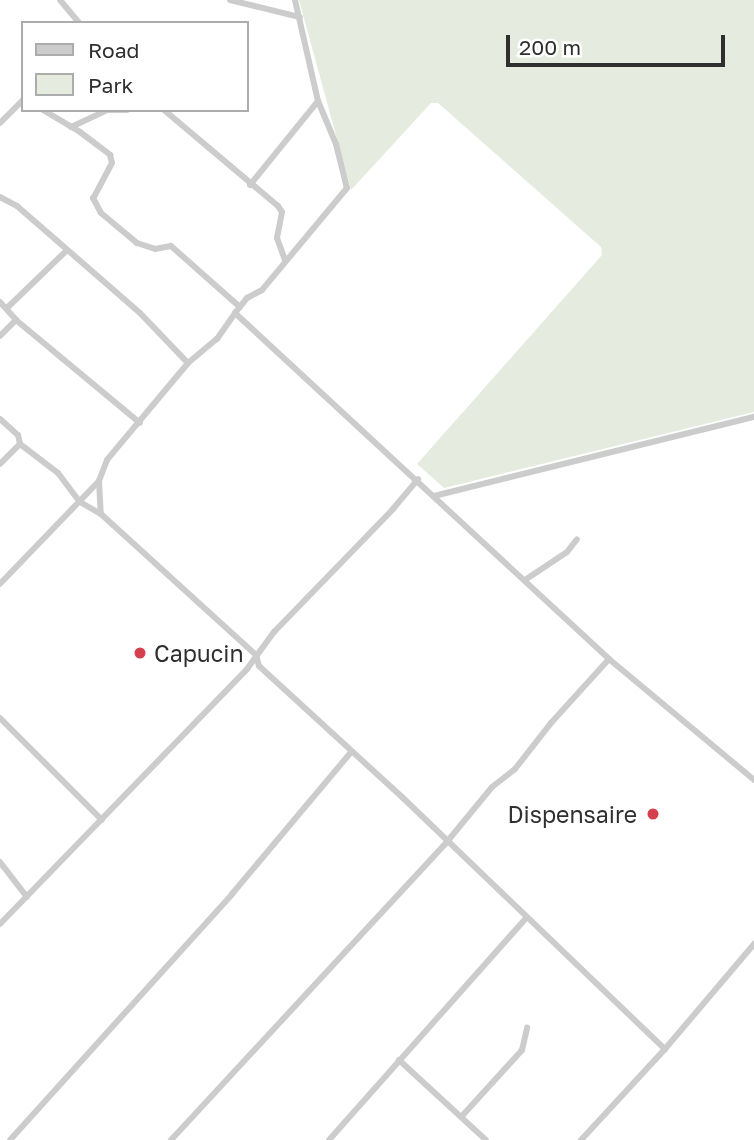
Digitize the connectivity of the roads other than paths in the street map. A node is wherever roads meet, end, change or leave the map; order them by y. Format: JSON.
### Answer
{"nodes":[{"id":1,"x":60,"y":0,"type":"edge"},
{"id":2,"x":230,"y":0,"type":"edge"},
{"id":3,"x":278,"y":0,"type":"edge"},
{"id":4,"x":295,"y":0,"type":"edge"},
{"id":5,"x":273,"y":10,"type":"junction"},
{"id":6,"x":300,"y":17,"type":"junction"},
{"id":7,"x":77,"y":21,"type":"edge"},
{"id":8,"x":318,"y":101,"type":"junction"},
{"id":9,"x":21,"y":102,"type":"edge"},
{"id":10,"x":46,"y":112,"type":"edge"},
{"id":11,"x":112,"y":112,"type":"edge"},
{"id":12,"x":166,"y":112,"type":"edge"},
{"id":13,"x":0,"y":123,"type":"edge"},
{"id":14,"x":71,"y":127,"type":"junction"},
{"id":15,"x":250,"y":185,"type":"junction"},
{"id":16,"x":1,"y":198,"type":"edge"},
{"id":17,"x":66,"y":251,"type":"junction"},
{"id":18,"x":285,"y":260,"type":"junction"},
{"id":19,"x":0,"y":302,"type":"edge"},
{"id":20,"x":7,"y":308,"type":"junction"},
{"id":21,"x":238,"y":310,"type":"junction"},
{"id":22,"x":16,"y":320,"type":"junction"},
{"id":23,"x":0,"y":336,"type":"edge"},
{"id":24,"x":188,"y":363,"type":"junction"},
{"id":25,"x":754,"y":417,"type":"edge"},
{"id":26,"x":0,"y":419,"type":"edge"},
{"id":27,"x":140,"y":423,"type":"junction"},
{"id":28,"x":20,"y":444,"type":"junction"},
{"id":29,"x":0,"y":464,"type":"edge"},
{"id":30,"x":418,"y":479,"type":"junction"},
{"id":31,"x":99,"y":481,"type":"junction"},
{"id":32,"x":434,"y":496,"type":"junction"},
{"id":33,"x":80,"y":502,"type":"junction"},
{"id":34,"x":101,"y":514,"type":"junction"},
{"id":35,"x":577,"y":540,"type":"dead end"},
{"id":36,"x":525,"y":580,"type":"junction"},
{"id":37,"x":0,"y":584,"type":"edge"},
{"id":38,"x":256,"y":655,"type":"junction"},
{"id":39,"x":609,"y":659,"type":"junction"},
{"id":40,"x":0,"y":719,"type":"edge"},
{"id":41,"x":351,"y":752,"type":"junction"},
{"id":42,"x":754,"y":780,"type":"edge"},
{"id":43,"x":102,"y":820,"type":"junction"},
{"id":44,"x":446,"y":842,"type":"junction"},
{"id":45,"x":0,"y":862,"type":"edge"},
{"id":46,"x":27,"y":897,"type":"junction"},
{"id":47,"x":527,"y":917,"type":"junction"},
{"id":48,"x":0,"y":924,"type":"edge"},
{"id":49,"x":754,"y":944,"type":"edge"},
{"id":50,"x":527,"y":1028,"type":"dead end"},
{"id":51,"x":665,"y":1049,"type":"junction"},
{"id":52,"x":399,"y":1060,"type":"junction"},
{"id":53,"x":463,"y":1116,"type":"junction"},
{"id":54,"x":10,"y":1140,"type":"edge"},
{"id":55,"x":171,"y":1140,"type":"edge"},
{"id":56,"x":329,"y":1140,"type":"edge"},
{"id":57,"x":486,"y":1140,"type":"edge"},
{"id":58,"x":582,"y":1140,"type":"edge"}],
"edges":[{"from":1,"to":7,"type":"street"},
{"from":2,"to":5,"type":"street"},
{"from":3,"to":5,"type":"street"},
{"from":4,"to":6,"type":"street"},
{"from":5,"to":6,"type":"street"},
{"from":6,"to":8,"type":"street"},
{"from":8,"to":15,"type":"street"},
{"from":8,"to":18,"type":"street"},
{"from":9,"to":13,"type":"street"},
{"from":10,"to":14,"type":"street"},
{"from":11,"to":14,"type":"street"},
{"from":12,"to":15,"type":"street"},
{"from":14,"to":21,"type":"street"},
{"from":15,"to":18,"type":"street"},
{"from":16,"to":17,"type":"street"},
{"from":17,"to":20,"type":"street"},
{"from":17,"to":24,"type":"street"},
{"from":18,"to":21,"type":"street"},
{"from":19,"to":20,"type":"street"},
{"from":20,"to":22,"type":"street"},
{"from":21,"to":24,"type":"street"},
{"from":21,"to":30,"type":"street"},
{"from":22,"to":23,"type":"street"},
{"from":22,"to":27,"type":"street"},
{"from":24,"to":27,"type":"street"},
{"from":25,"to":32,"type":"street"},
{"from":26,"to":28,"type":"street"},
{"from":27,"to":31,"type":"street"},
{"from":28,"to":29,"type":"street"},
{"from":28,"to":33,"type":"street"},
{"from":30,"to":32,"type":"street"},
{"from":30,"to":38,"type":"street"},
{"from":31,"to":33,"type":"street"},
{"from":31,"to":34,"type":"street"},
{"from":32,"to":36,"type":"street"},
{"from":33,"to":34,"type":"street"},
{"from":33,"to":37,"type":"street"},
{"from":34,"to":38,"type":"street"},
{"from":35,"to":36,"type":"street"},
{"from":36,"to":39,"type":"street"},
{"from":38,"to":41,"type":"street"},
{"from":38,"to":43,"type":"street"},
{"from":39,"to":42,"type":"street"},
{"from":39,"to":44,"type":"street"},
{"from":40,"to":43,"type":"street"},
{"from":41,"to":44,"type":"street"},
{"from":41,"to":54,"type":"street"},
{"from":43,"to":46,"type":"street"},
{"from":44,"to":47,"type":"street"},
{"from":44,"to":55,"type":"street"},
{"from":45,"to":46,"type":"street"},
{"from":46,"to":48,"type":"street"},
{"from":47,"to":51,"type":"street"},
{"from":47,"to":52,"type":"street"},
{"from":49,"to":51,"type":"street"},
{"from":50,"to":53,"type":"street"},
{"from":51,"to":58,"type":"street"},
{"from":52,"to":53,"type":"street"},
{"from":52,"to":56,"type":"street"},
{"from":53,"to":57,"type":"street"}]}
